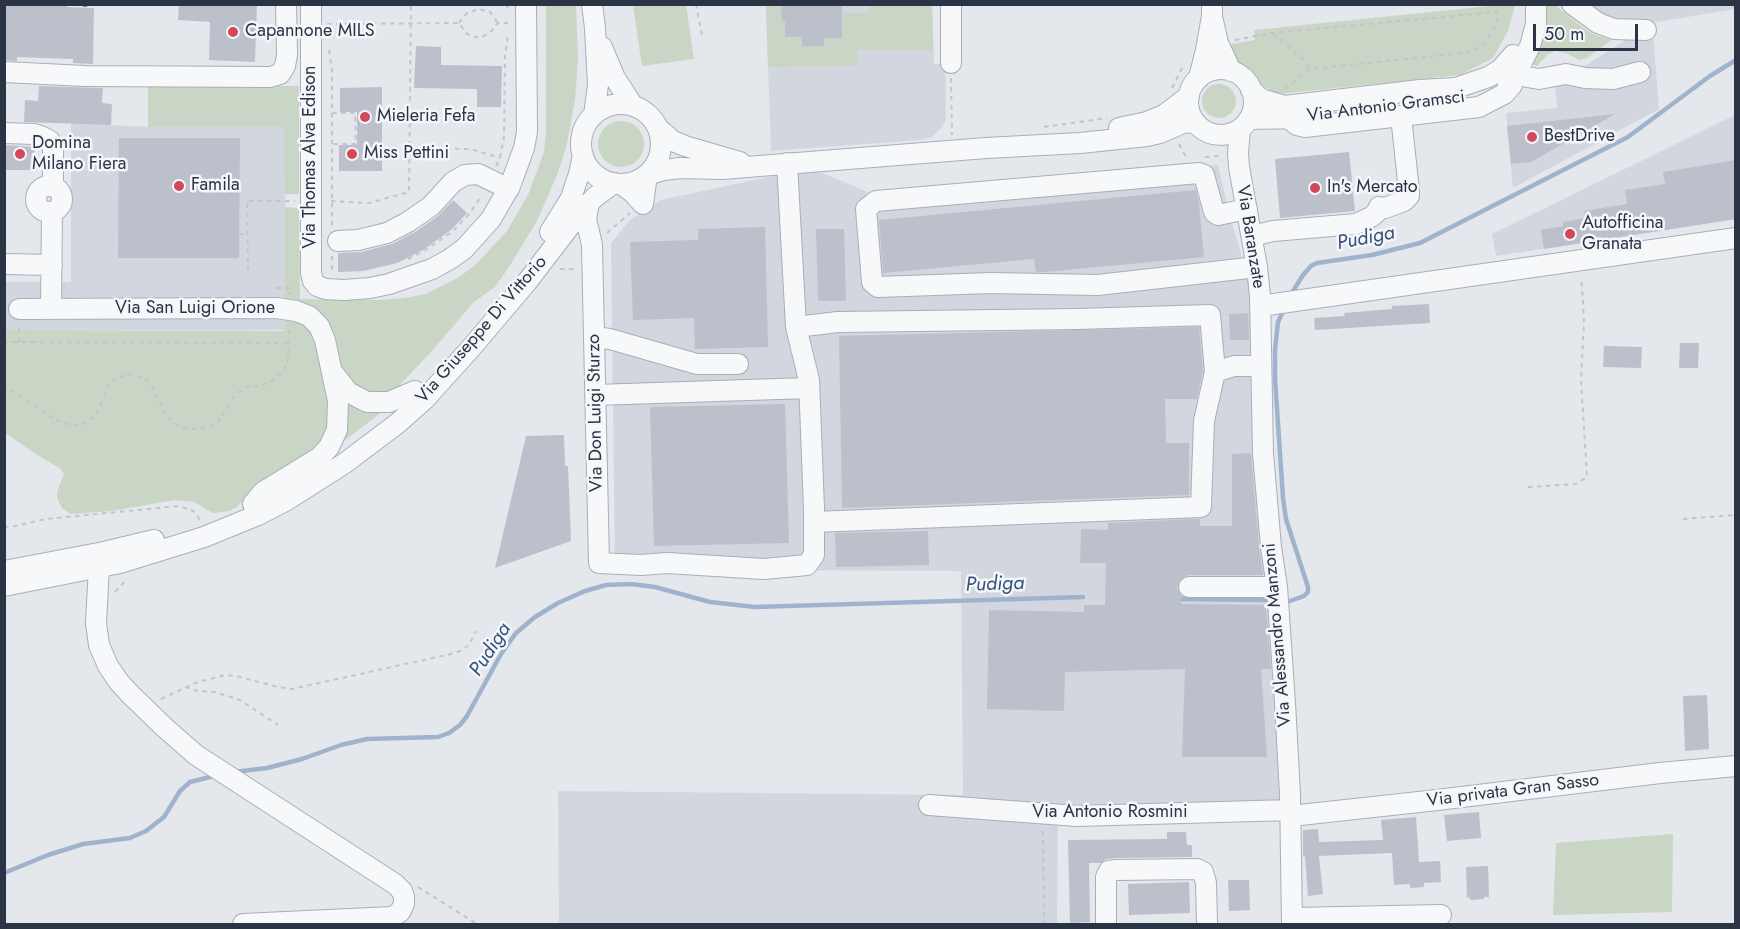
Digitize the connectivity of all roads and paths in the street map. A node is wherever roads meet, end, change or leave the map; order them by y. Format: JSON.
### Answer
{"nodes":[{"id":1,"x":286,"y":4,"type":"edge"},
{"id":2,"x":411,"y":4,"type":"edge"},
{"id":3,"x":592,"y":4,"type":"edge"},
{"id":4,"x":696,"y":4,"type":"edge"},
{"id":5,"x":951,"y":4,"type":"edge"},
{"id":6,"x":1496,"y":4,"type":"edge"},
{"id":7,"x":1531,"y":4,"type":"edge"},
{"id":8,"x":1536,"y":4,"type":"edge"},
{"id":9,"x":1572,"y":4,"type":"edge"},
{"id":10,"x":319,"y":10,"type":"edge"},
{"id":11,"x":1212,"y":10,"type":"edge"},
{"id":12,"x":1497,"y":12,"type":"junction"},
{"id":13,"x":526,"y":14,"type":"edge"},
{"id":14,"x":459,"y":23,"type":"junction"},
{"id":15,"x":498,"y":23,"type":"junction"},
{"id":16,"x":325,"y":24,"type":"junction"},
{"id":17,"x":410,"y":24,"type":"junction"},
{"id":18,"x":595,"y":28,"type":"junction"},
{"id":19,"x":1646,"y":30,"type":"dead end"},
{"id":20,"x":325,"y":32,"type":"dead end"},
{"id":21,"x":1272,"y":33,"type":"junction"},
{"id":22,"x":702,"y":36,"type":"dead end"},
{"id":23,"x":1230,"y":41,"type":"dead end"},
{"id":24,"x":327,"y":42,"type":"dead end"},
{"id":25,"x":951,"y":63,"type":"joint"},
{"id":26,"x":1310,"y":69,"type":"junction"},
{"id":27,"x":1191,"y":71,"type":"junction"},
{"id":28,"x":1231,"y":71,"type":"junction"},
{"id":29,"x":1515,"y":71,"type":"junction"},
{"id":30,"x":4,"y":72,"type":"edge"},
{"id":31,"x":1640,"y":72,"type":"dead end"},
{"id":32,"x":1251,"y":90,"type":"junction"},
{"id":33,"x":1179,"y":94,"type":"junction"},
{"id":34,"x":1279,"y":94,"type":"dead end"},
{"id":35,"x":633,"y":106,"type":"junction"},
{"id":36,"x":332,"y":113,"type":"junction"},
{"id":37,"x":594,"y":115,"type":"junction"},
{"id":38,"x":1401,"y":116,"type":"junction"},
{"id":39,"x":1109,"y":118,"type":"dead end"},
{"id":40,"x":1289,"y":119,"type":"junction"},
{"id":41,"x":1194,"y":122,"type":"junction"},
{"id":42,"x":1245,"y":124,"type":"junction"},
{"id":43,"x":1041,"y":127,"type":"dead end"},
{"id":44,"x":658,"y":128,"type":"junction"},
{"id":45,"x":4,"y":133,"type":"edge"},
{"id":46,"x":1217,"y":135,"type":"junction"},
{"id":47,"x":332,"y":144,"type":"junction"},
{"id":48,"x":410,"y":148,"type":"junction"},
{"id":49,"x":986,"y":148,"type":"junction"},
{"id":50,"x":952,"y":150,"type":"junction"},
{"id":51,"x":583,"y":155,"type":"junction"},
{"id":52,"x":500,"y":158,"type":"dead end"},
{"id":53,"x":787,"y":163,"type":"junction"},
{"id":54,"x":754,"y":166,"type":"junction"},
{"id":55,"x":1239,"y":167,"type":"junction"},
{"id":56,"x":647,"y":175,"type":"junction"},
{"id":57,"x":617,"y":184,"type":"junction"},
{"id":58,"x":509,"y":189,"type":"junction"},
{"id":59,"x":295,"y":201,"type":"dead end"},
{"id":60,"x":326,"y":201,"type":"dead end"},
{"id":61,"x":332,"y":201,"type":"junction"},
{"id":62,"x":589,"y":203,"type":"junction"},
{"id":63,"x":645,"y":207,"type":"junction"},
{"id":64,"x":1247,"y":209,"type":"junction"},
{"id":65,"x":239,"y":234,"type":"dead end"},
{"id":66,"x":248,"y":234,"type":"junction"},
{"id":67,"x":1252,"y":236,"type":"junction"},
{"id":68,"x":604,"y":237,"type":"dead end"},
{"id":69,"x":1736,"y":238,"type":"edge"},
{"id":70,"x":334,"y":242,"type":"junction"},
{"id":71,"x":548,"y":255,"type":"junction"},
{"id":72,"x":1574,"y":261,"type":"junction"},
{"id":73,"x":592,"y":263,"type":"junction"},
{"id":74,"x":4,"y":264,"type":"edge"},
{"id":75,"x":52,"y":265,"type":"junction"},
{"id":76,"x":1257,"y":267,"type":"junction"},
{"id":77,"x":248,"y":271,"type":"dead end"},
{"id":78,"x":277,"y":288,"type":"dead end"},
{"id":79,"x":332,"y":290,"type":"junction"},
{"id":80,"x":1273,"y":304,"type":"junction"},
{"id":81,"x":51,"y":308,"type":"junction"},
{"id":82,"x":19,"y":309,"type":"dead end"},
{"id":83,"x":289,"y":310,"type":"junction"},
{"id":84,"x":796,"y":327,"type":"junction"},
{"id":85,"x":594,"y":337,"type":"junction"},
{"id":86,"x":4,"y":342,"type":"edge"},
{"id":87,"x":289,"y":343,"type":"junction"},
{"id":88,"x":1261,"y":345,"type":"joint"},
{"id":89,"x":738,"y":364,"type":"dead end"},
{"id":90,"x":1261,"y":366,"type":"junction"},
{"id":91,"x":333,"y":372,"type":"junction"},
{"id":92,"x":1215,"y":372,"type":"junction"},
{"id":93,"x":4,"y":385,"type":"edge"},
{"id":94,"x":810,"y":388,"type":"junction"},
{"id":95,"x":415,"y":391,"type":"junction"},
{"id":96,"x":595,"y":394,"type":"junction"},
{"id":97,"x":1528,"y":487,"type":"dead end"},
{"id":98,"x":253,"y":504,"type":"junction"},
{"id":99,"x":1736,"y":515,"type":"edge"},
{"id":100,"x":1683,"y":519,"type":"dead end"},
{"id":101,"x":814,"y":522,"type":"junction"},
{"id":102,"x":202,"y":526,"type":"junction"},
{"id":103,"x":4,"y":527,"type":"edge"},
{"id":104,"x":99,"y":567,"type":"junction"},
{"id":105,"x":4,"y":571,"type":"edge"},
{"id":106,"x":4,"y":586,"type":"edge"},
{"id":107,"x":1189,"y":587,"type":"dead end"},
{"id":108,"x":1276,"y":588,"type":"junction"},
{"id":109,"x":476,"y":631,"type":"dead end"},
{"id":110,"x":185,"y":687,"type":"junction"},
{"id":111,"x":161,"y":699,"type":"dead end"},
{"id":112,"x":278,"y":724,"type":"dead end"},
{"id":113,"x":1736,"y":766,"type":"edge"},
{"id":114,"x":929,"y":805,"type":"dead end"},
{"id":115,"x":1291,"y":813,"type":"junction"},
{"id":116,"x":1043,"y":814,"type":"junction"},
{"id":117,"x":1441,"y":915,"type":"dead end"},
{"id":118,"x":1292,"y":921,"type":"edge"},
{"id":119,"x":243,"y":924,"type":"edge"},
{"id":120,"x":1044,"y":924,"type":"edge"},
{"id":121,"x":1106,"y":924,"type":"edge"},
{"id":122,"x":1207,"y":924,"type":"edge"}],
"edges":[{"from":1,"to":30,"type":"street"},
{"from":2,"to":17,"type":"path"},
{"from":3,"to":18,"type":"street"},
{"from":4,"to":22,"type":"path"},
{"from":5,"to":25,"type":"street"},
{"from":6,"to":12,"type":"path"},
{"from":7,"to":32,"type":"street","name":"Via Antonio Gramsci"},
{"from":8,"to":29,"type":"street","name":"Via Antonio Gramsci"},
{"from":9,"to":19,"type":"street"},
{"from":10,"to":16,"type":"path"},
{"from":10,"to":79,"type":"street","name":"Via Thomas Alva Edison"},
{"from":11,"to":27,"type":"street"},
{"from":11,"to":28,"type":"street"},
{"from":12,"to":21,"type":"path"},
{"from":12,"to":26,"type":"path"},
{"from":13,"to":15,"type":"path"},
{"from":13,"to":58,"type":"street"},
{"from":14,"to":15,"type":"path"},
{"from":14,"to":15,"type":"path"},
{"from":14,"to":17,"type":"path"},
{"from":16,"to":17,"type":"path"},
{"from":16,"to":20,"type":"path"},
{"from":17,"to":48,"type":"path"},
{"from":18,"to":35,"type":"street"},
{"from":18,"to":37,"type":"street"},
{"from":21,"to":23,"type":"path"},
{"from":21,"to":26,"type":"path"},
{"from":24,"to":36,"type":"path"},
{"from":25,"to":50,"type":"path"},
{"from":26,"to":34,"type":"path"},
{"from":27,"to":28,"type":"street"},
{"from":27,"to":33,"type":"path"},
{"from":27,"to":33,"type":"street"},
{"from":28,"to":32,"type":"street","name":"Via Antonio Gramsci"},
{"from":29,"to":31,"type":"street"},
{"from":29,"to":38,"type":"street"},
{"from":29,"to":40,"type":"street","name":"Via Antonio Gramsci"},
{"from":32,"to":42,"type":"street","name":"Via Baranzate"},
{"from":33,"to":41,"type":"street"},
{"from":33,"to":49,"type":"street"},
{"from":35,"to":37,"type":"street"},
{"from":35,"to":44,"type":"street"},
{"from":36,"to":47,"type":"path"},
{"from":36,"to":47,"type":"path"},
{"from":37,"to":51,"type":"street"},
{"from":38,"to":40,"type":"street"},
{"from":38,"to":67,"type":"street"},
{"from":39,"to":43,"type":"path"},
{"from":40,"to":42,"type":"street","name":"Via Antonio Gramsci"},
{"from":41,"to":46,"type":"street"},
{"from":41,"to":49,"type":"street"},
{"from":42,"to":46,"type":"street","name":"Via Antonio Gramsci"},
{"from":42,"to":55,"type":"street","name":"Via Baranzate"},
{"from":44,"to":54,"type":"street"},
{"from":44,"to":56,"type":"street"},
{"from":45,"to":75,"type":"street"},
{"from":46,"to":55,"type":"street","name":"Via Baranzate"},
{"from":47,"to":61,"type":"path"},
{"from":48,"to":52,"type":"path"},
{"from":48,"to":61,"type":"path"},
{"from":49,"to":50,"type":"street"},
{"from":50,"to":53,"type":"street"},
{"from":51,"to":57,"type":"street"},
{"from":51,"to":95,"type":"street","name":"Via Giuseppe Di Vittorio"},
{"from":53,"to":54,"type":"street"},
{"from":53,"to":84,"type":"street"},
{"from":54,"to":56,"type":"street"},
{"from":55,"to":64,"type":"street","name":"Via Baranzate"},
{"from":56,"to":57,"type":"street"},
{"from":56,"to":63,"type":"street"},
{"from":57,"to":62,"type":"street","name":"Via Giuseppe Di Vittorio"},
{"from":57,"to":63,"type":"street"},
{"from":58,"to":70,"type":"street"},
{"from":58,"to":79,"type":"street"},
{"from":59,"to":66,"type":"path"},
{"from":60,"to":61,"type":"path"},
{"from":61,"to":70,"type":"path"},
{"from":62,"to":71,"type":"street","name":"Via Giuseppe Di Vittorio"},
{"from":62,"to":73,"type":"street","name":"Via Don Luigi Sturzo"},
{"from":63,"to":68,"type":"path"},
{"from":64,"to":67,"type":"street","name":"Via Baranzate"},
{"from":64,"to":76,"type":"street"},
{"from":65,"to":66,"type":"path"},
{"from":66,"to":77,"type":"path"},
{"from":67,"to":76,"type":"street","name":"Via Baranzate"},
{"from":69,"to":72,"type":"street"},
{"from":70,"to":79,"type":"path"},
{"from":71,"to":73,"type":"street"},
{"from":71,"to":104,"type":"street","name":"Via Giuseppe Di Vittorio"},
{"from":72,"to":80,"type":"street"},
{"from":72,"to":97,"type":"path"},
{"from":73,"to":85,"type":"street","name":"Via Don Luigi Sturzo"},
{"from":74,"to":75,"type":"street"},
{"from":75,"to":81,"type":"street"},
{"from":76,"to":80,"type":"street","name":"Via Baranzate"},
{"from":78,"to":83,"type":"path"},
{"from":80,"to":88,"type":"street","name":"Via Baranzate"},
{"from":81,"to":82,"type":"street","name":"Via San Luigi Orione"},
{"from":81,"to":83,"type":"street","name":"Via San Luigi Orione"},
{"from":83,"to":87,"type":"path"},
{"from":83,"to":91,"type":"street","name":"Via San Luigi Orione"},
{"from":84,"to":92,"type":"street"},
{"from":84,"to":94,"type":"street"},
{"from":85,"to":89,"type":"street"},
{"from":85,"to":96,"type":"street","name":"Via Don Luigi Sturzo"},
{"from":86,"to":87,"type":"path"},
{"from":87,"to":93,"type":"path"},
{"from":88,"to":90,"type":"street","name":"Via Alessandro Manzoni"},
{"from":90,"to":92,"type":"street"},
{"from":90,"to":108,"type":"street","name":"Via Alessandro Manzoni"},
{"from":91,"to":95,"type":"street","name":"Via San Luigi Orione"},
{"from":91,"to":98,"type":"street","name":"Via San Luigi Orione"},
{"from":92,"to":101,"type":"street"},
{"from":94,"to":96,"type":"street"},
{"from":94,"to":101,"type":"street"},
{"from":95,"to":98,"type":"street","name":"Via Giuseppe Di Vittorio"},
{"from":96,"to":101,"type":"street","name":"Via Don Luigi Sturzo"},
{"from":98,"to":102,"type":"street","name":"Via Giuseppe Di Vittorio"},
{"from":99,"to":100,"type":"path"},
{"from":102,"to":103,"type":"path"},
{"from":102,"to":105,"type":"street","name":"Via Giuseppe Di Vittorio"},
{"from":104,"to":106,"type":"street","name":"Via Giuseppe Di Vittorio"},
{"from":104,"to":119,"type":"street"},
{"from":107,"to":108,"type":"street"},
{"from":108,"to":115,"type":"street","name":"Via Alessandro Manzoni"},
{"from":109,"to":110,"type":"path"},
{"from":110,"to":111,"type":"path"},
{"from":110,"to":112,"type":"path"},
{"from":113,"to":115,"type":"street","name":"Via privata Gran Sasso"},
{"from":114,"to":116,"type":"street","name":"Via Antonio Rosmini"},
{"from":115,"to":116,"type":"street","name":"Via Antonio Rosmini"},
{"from":115,"to":118,"type":"street","name":"Via Alessandro Manzoni"},
{"from":116,"to":120,"type":"path"},
{"from":117,"to":118,"type":"street"},
{"from":121,"to":122,"type":"street"}]}
